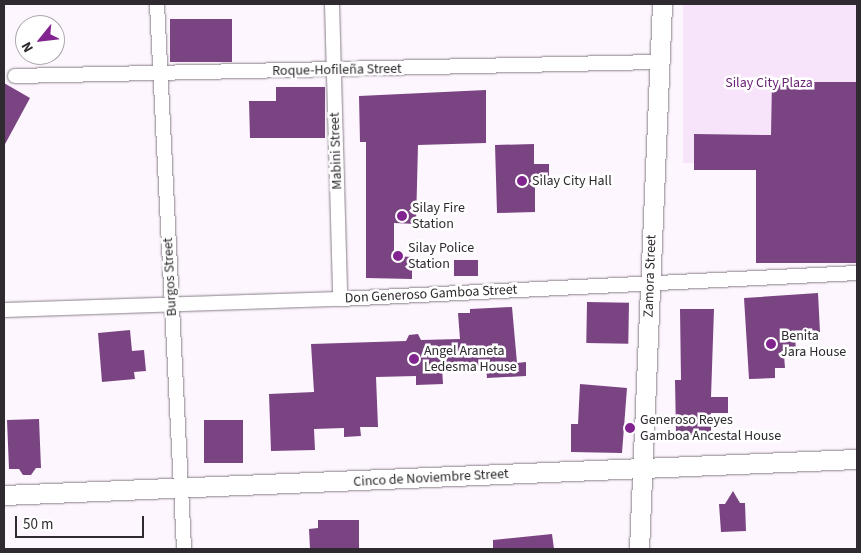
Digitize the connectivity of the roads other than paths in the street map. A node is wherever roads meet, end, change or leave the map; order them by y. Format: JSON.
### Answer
{"nodes":[{"id":1,"x":156,"y":4,"type":"edge"},
{"id":2,"x":332,"y":4,"type":"edge"},
{"id":3,"x":662,"y":4,"type":"edge"},
{"id":4,"x":659,"y":62,"type":"junction"},
{"id":5,"x":334,"y":70,"type":"junction"},
{"id":6,"x":159,"y":74,"type":"junction"},
{"id":7,"x":15,"y":76,"type":"dead end"},
{"id":8,"x":857,"y":273,"type":"edge"},
{"id":9,"x":650,"y":284,"type":"junction"},
{"id":10,"x":340,"y":299,"type":"junction"},
{"id":11,"x":171,"y":305,"type":"junction"},
{"id":12,"x":4,"y":310,"type":"edge"},
{"id":13,"x":857,"y":459,"type":"edge"},
{"id":14,"x":643,"y":468,"type":"junction"},
{"id":15,"x":181,"y":490,"type":"junction"},
{"id":16,"x":4,"y":495,"type":"edge"},
{"id":17,"x":184,"y":549,"type":"edge"},
{"id":18,"x":639,"y":549,"type":"edge"}],
"edges":[{"from":1,"to":6,"type":"street","name":"Burgos Street"},
{"from":2,"to":5,"type":"street","name":"Mabini Street"},
{"from":3,"to":4,"type":"street","name":"Zamora Street"},
{"from":4,"to":5,"type":"street","name":"Roque-Hofileña Street"},
{"from":4,"to":9,"type":"street","name":"Zamora Street"},
{"from":5,"to":6,"type":"street","name":"Roque-Hofileña Street"},
{"from":5,"to":10,"type":"street","name":"Mabini Street"},
{"from":6,"to":7,"type":"street","name":"Roque-Hofileña Street"},
{"from":6,"to":11,"type":"street","name":"Burgos Street"},
{"from":8,"to":9,"type":"street","name":"Don Generoso Gamboa Street"},
{"from":9,"to":10,"type":"street","name":"Don Generoso Gamboa Street"},
{"from":9,"to":14,"type":"street","name":"Zamora Street"},
{"from":10,"to":11,"type":"street","name":"Don Generoso Gamboa Street"},
{"from":11,"to":12,"type":"street","name":"Don Generoso Gamboa Street"},
{"from":11,"to":15,"type":"street","name":"Burgos Street"},
{"from":13,"to":14,"type":"street","name":"Cinco de Noviembre Street"},
{"from":14,"to":15,"type":"street","name":"Cinco de Noviembre Street"},
{"from":14,"to":18,"type":"street","name":"Zamora Street"},
{"from":15,"to":16,"type":"street","name":"Cinco de Noviembre Street"},
{"from":15,"to":17,"type":"street","name":"Burgos Street"}]}
